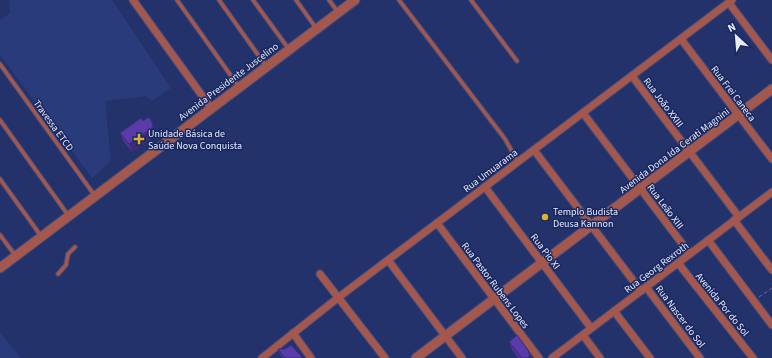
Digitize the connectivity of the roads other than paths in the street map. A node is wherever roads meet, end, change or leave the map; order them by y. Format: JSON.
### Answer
{"nodes":[{"id":1,"x":133,"y":0,"type":"edge"},
{"id":2,"x":177,"y":0,"type":"edge"},
{"id":3,"x":219,"y":0,"type":"edge"},
{"id":4,"x":254,"y":0,"type":"edge"},
{"id":5,"x":296,"y":0,"type":"edge"},
{"id":6,"x":329,"y":0,"type":"edge"},
{"id":7,"x":355,"y":0,"type":"edge"},
{"id":8,"x":399,"y":0,"type":"edge"},
{"id":9,"x":471,"y":0,"type":"edge"},
{"id":10,"x":730,"y":1,"type":"edge"},
{"id":11,"x":339,"y":12,"type":"junction"},
{"id":12,"x":316,"y":29,"type":"junction"},
{"id":13,"x":681,"y":39,"type":"junction"},
{"id":14,"x":289,"y":49,"type":"junction"},
{"id":15,"x":772,"y":60,"type":"edge"},
{"id":16,"x":517,"y":61,"type":"dead end"},
{"id":17,"x":0,"y":64,"type":"edge"},
{"id":18,"x":266,"y":66,"type":"junction"},
{"id":19,"x":632,"y":76,"type":"junction"},
{"id":20,"x":238,"y":87,"type":"junction"},
{"id":21,"x":772,"y":89,"type":"edge"},
{"id":22,"x":211,"y":108,"type":"junction"},
{"id":23,"x":583,"y":113,"type":"junction"},
{"id":24,"x":738,"y":115,"type":"junction"},
{"id":25,"x":0,"y":120,"type":"edge"},
{"id":26,"x":534,"y":150,"type":"junction"},
{"id":27,"x":690,"y":152,"type":"junction"},
{"id":28,"x":772,"y":159,"type":"edge"},
{"id":29,"x":518,"y":162,"type":"junction"},
{"id":30,"x":0,"y":179,"type":"edge"},
{"id":31,"x":485,"y":187,"type":"junction"},
{"id":32,"x":640,"y":189,"type":"junction"},
{"id":33,"x":772,"y":192,"type":"edge"},
{"id":34,"x":95,"y":196,"type":"junction"},
{"id":35,"x":69,"y":216,"type":"junction"},
{"id":36,"x":736,"y":219,"type":"junction"},
{"id":37,"x":436,"y":223,"type":"junction"},
{"id":38,"x":592,"y":226,"type":"junction"},
{"id":39,"x":0,"y":235,"type":"edge"},
{"id":40,"x":41,"y":237,"type":"junction"},
{"id":41,"x":708,"y":240,"type":"junction"},
{"id":42,"x":75,"y":247,"type":"dead end"},
{"id":43,"x":690,"y":254,"type":"junction"},
{"id":44,"x":16,"y":256,"type":"junction"},
{"id":45,"x":388,"y":260,"type":"junction"},
{"id":46,"x":542,"y":263,"type":"junction"},
{"id":47,"x":678,"y":263,"type":"junction"},
{"id":48,"x":0,"y":268,"type":"edge"},
{"id":49,"x":772,"y":270,"type":"edge"},
{"id":50,"x":58,"y":274,"type":"dead end"},
{"id":51,"x":320,"y":274,"type":"dead end"},
{"id":52,"x":643,"y":289,"type":"junction"},
{"id":53,"x":339,"y":297,"type":"junction"},
{"id":54,"x":494,"y":299,"type":"junction"},
{"id":55,"x":614,"y":311,"type":"junction"},
{"id":56,"x":772,"y":325,"type":"edge"},
{"id":57,"x":592,"y":328,"type":"junction"},
{"id":58,"x":293,"y":333,"type":"junction"},
{"id":59,"x":582,"y":335,"type":"junction"},
{"id":60,"x":446,"y":336,"type":"junction"},
{"id":61,"x":262,"y":358,"type":"edge"},
{"id":62,"x":311,"y":358,"type":"edge"},
{"id":63,"x":386,"y":358,"type":"edge"},
{"id":64,"x":416,"y":358,"type":"edge"},
{"id":65,"x":462,"y":358,"type":"edge"},
{"id":66,"x":539,"y":358,"type":"edge"},
{"id":67,"x":552,"y":358,"type":"edge"},
{"id":68,"x":600,"y":358,"type":"edge"},
{"id":69,"x":650,"y":358,"type":"edge"},
{"id":70,"x":700,"y":358,"type":"edge"},
{"id":71,"x":753,"y":358,"type":"edge"}],
"edges":[{"from":1,"to":22,"type":"street"},
{"from":2,"to":20,"type":"lane"},
{"from":3,"to":18,"type":"lane"},
{"from":4,"to":14,"type":"lane"},
{"from":5,"to":12,"type":"lane"},
{"from":6,"to":11,"type":"lane"},
{"from":7,"to":11,"type":"street","name":"Avenida Presidente Juscelino"},
{"from":8,"to":29,"type":"lane"},
{"from":9,"to":16,"type":"lane"},
{"from":10,"to":13,"type":"street","name":"Rua Umuarama"},
{"from":10,"to":15,"type":"street"},
{"from":11,"to":12,"type":"street","name":"Avenida Presidente Juscelino"},
{"from":12,"to":14,"type":"street","name":"Avenida Presidente Juscelino"},
{"from":13,"to":19,"type":"street","name":"Rua Umuarama"},
{"from":13,"to":24,"type":"street","name":"Rua Frei Caneca"},
{"from":14,"to":18,"type":"street","name":"Avenida Presidente Juscelino"},
{"from":17,"to":34,"type":"lane","name":"Travessa ETCD"},
{"from":18,"to":20,"type":"street","name":"Avenida Presidente Juscelino"},
{"from":19,"to":23,"type":"street","name":"Rua Umuarama"},
{"from":19,"to":27,"type":"street","name":"Rua João XXIII"},
{"from":20,"to":22,"type":"street","name":"Avenida Presidente Juscelino"},
{"from":21,"to":24,"type":"street","name":"Avenida Dona Ida Cerati Magnini"},
{"from":22,"to":34,"type":"street","name":"Avenida Presidente Juscelino"},
{"from":23,"to":26,"type":"street","name":"Rua Umuarama"},
{"from":23,"to":32,"type":"street","name":"Rua Leão XIII"},
{"from":24,"to":27,"type":"street","name":"Avenida Dona Ida Cerati Magnini"},
{"from":24,"to":28,"type":"street","name":"Rua Frei Caneca"},
{"from":25,"to":35,"type":"lane"},
{"from":26,"to":29,"type":"street","name":"Rua Umuarama"},
{"from":26,"to":38,"type":"street","name":"Rua Nascer do Sol"},
{"from":27,"to":32,"type":"street","name":"Avenida Dona Ida Cerati Magnini"},
{"from":27,"to":36,"type":"street","name":"Rua João XXIII"},
{"from":29,"to":31,"type":"street","name":"Rua Umuarama"},
{"from":30,"to":40,"type":"lane"},
{"from":31,"to":37,"type":"street","name":"Rua Umuarama"},
{"from":31,"to":46,"type":"street","name":"Rua Pio XI"},
{"from":32,"to":38,"type":"street","name":"Avenida Dona Ida Cerati Magnini"},
{"from":32,"to":43,"type":"street","name":"Rua Leão XIII"},
{"from":33,"to":36,"type":"street","name":"Rua Georg Rexroth"},
{"from":34,"to":35,"type":"street","name":"Avenida Presidente Juscelino"},
{"from":35,"to":40,"type":"street","name":"Avenida Presidente Juscelino"},
{"from":36,"to":41,"type":"street","name":"Rua Georg Rexroth"},
{"from":36,"to":49,"type":"street","name":"Rua João XXIII"},
{"from":37,"to":45,"type":"street","name":"Rua Umuarama"},
{"from":37,"to":54,"type":"street","name":"Rua Pastor Rubens Lopes"},
{"from":38,"to":46,"type":"street","name":"Avenida Dona Ida Cerati Magnini"},
{"from":38,"to":52,"type":"street","name":"Rua Nascer do Sol"},
{"from":39,"to":44,"type":"lane"},
{"from":40,"to":44,"type":"street","name":"Avenida Presidente Juscelino"},
{"from":41,"to":43,"type":"street","name":"Rua Georg Rexroth"},
{"from":41,"to":56,"type":"street"},
{"from":42,"to":50,"type":"lane"},
{"from":43,"to":47,"type":"street","name":"Rua Georg Rexroth"},
{"from":44,"to":48,"type":"street","name":"Avenida Presidente Juscelino"},
{"from":45,"to":53,"type":"street","name":"Rua Umuarama"},
{"from":45,"to":60,"type":"street"},
{"from":46,"to":54,"type":"street","name":"Avenida Dona Ida Cerati Magnini"},
{"from":46,"to":57,"type":"street","name":"Rua Pio XI"},
{"from":47,"to":52,"type":"street","name":"Rua Georg Rexroth"},
{"from":47,"to":71,"type":"street","name":"Avenida Por do Sol"},
{"from":51,"to":53,"type":"street"},
{"from":52,"to":55,"type":"street","name":"Rua Georg Rexroth"},
{"from":52,"to":70,"type":"street","name":"Rua Nascer do Sol"},
{"from":53,"to":58,"type":"street","name":"Rua Umuarama"},
{"from":53,"to":63,"type":"street"},
{"from":54,"to":60,"type":"street","name":"Avenida Dona Ida Cerati Magnini"},
{"from":54,"to":66,"type":"street","name":"Rua Pastor Rubens Lopes"},
{"from":55,"to":57,"type":"street","name":"Rua Georg Rexroth"},
{"from":55,"to":69,"type":"street"},
{"from":57,"to":59,"type":"street","name":"Rua Georg Rexroth"},
{"from":58,"to":61,"type":"street","name":"Rua Umuarama"},
{"from":58,"to":62,"type":"street"},
{"from":59,"to":67,"type":"street","name":"Rua Georg Rexroth"},
{"from":59,"to":68,"type":"street"},
{"from":60,"to":64,"type":"street","name":"Avenida Dona Ida Cerati Magnini"},
{"from":60,"to":65,"type":"street"}]}
